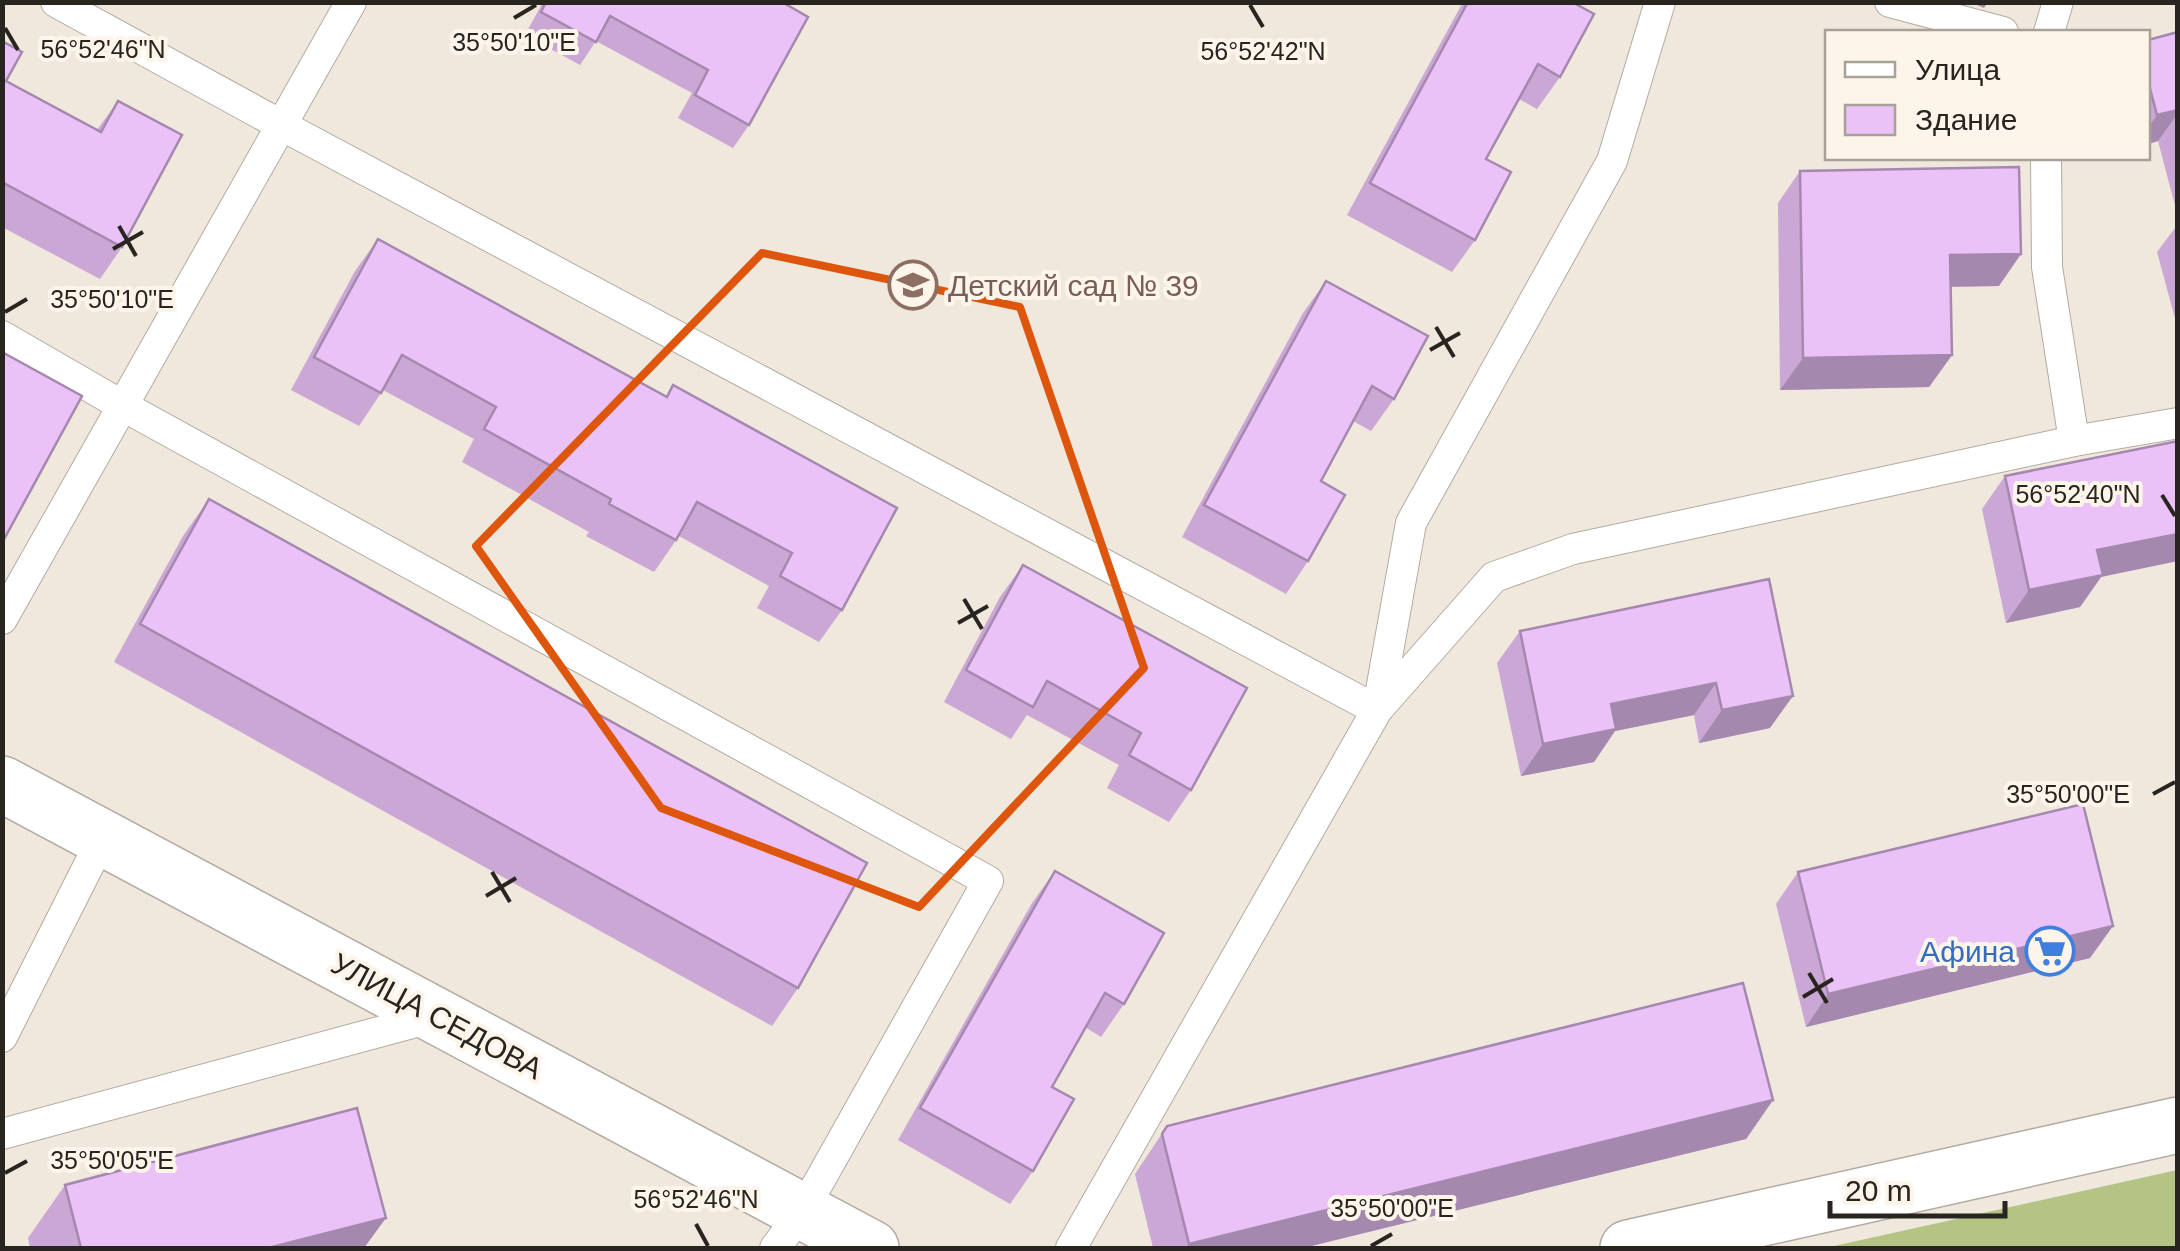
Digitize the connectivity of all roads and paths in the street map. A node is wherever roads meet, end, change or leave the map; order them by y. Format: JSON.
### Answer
{"nodes":[{"id":1,"x":56,"y":2,"type":"edge"},
{"id":2,"x":351,"y":2,"type":"edge"},
{"id":3,"x":1660,"y":2,"type":"edge"},
{"id":4,"x":1890,"y":2,"type":"edge"},
{"id":5,"x":2058,"y":2,"type":"edge"},
{"id":6,"x":1995,"y":30,"type":"edge"},
{"id":7,"x":2050,"y":30,"type":"edge"},
{"id":8,"x":282,"y":125,"type":"junction"},
{"id":9,"x":2046,"y":160,"type":"edge"},
{"id":10,"x":2,"y":336,"type":"edge"},
{"id":11,"x":123,"y":406,"type":"junction"},
{"id":12,"x":2178,"y":423,"type":"edge"},
{"id":13,"x":2074,"y":440,"type":"junction"},
{"id":14,"x":2,"y":620,"type":"edge"},
{"id":15,"x":1377,"y":710,"type":"junction"},
{"id":16,"x":2,"y":784,"type":"edge"},
{"id":17,"x":103,"y":837,"type":"junction"},
{"id":18,"x":438,"y":1016,"type":"junction"},
{"id":19,"x":2,"y":1037,"type":"edge"},
{"id":20,"x":2178,"y":1125,"type":"edge"},
{"id":21,"x":2,"y":1134,"type":"edge"},
{"id":22,"x":788,"y":1230,"type":"edge"},
{"id":23,"x":872,"y":1248,"type":"edge"},
{"id":24,"x":1071,"y":1248,"type":"edge"},
{"id":25,"x":1628,"y":1248,"type":"edge"}],
"edges":[{"from":1,"to":8,"type":"lane"},
{"from":2,"to":8,"type":"lane"},
{"from":3,"to":15,"type":"lane"},
{"from":4,"to":6,"type":"lane"},
{"from":5,"to":7,"type":"lane"},
{"from":8,"to":11,"type":"lane"},
{"from":8,"to":15,"type":"lane"},
{"from":9,"to":13,"type":"lane"},
{"from":10,"to":11,"type":"lane"},
{"from":11,"to":14,"type":"lane"},
{"from":11,"to":22,"type":"lane"},
{"from":12,"to":13,"type":"lane"},
{"from":13,"to":15,"type":"lane"},
{"from":15,"to":24,"type":"lane"},
{"from":16,"to":17,"type":"street","name":"УЛИЦА СЕДОВА"},
{"from":17,"to":18,"type":"street","name":"УЛИЦА СЕДОВА"},
{"from":17,"to":19,"type":"lane"},
{"from":18,"to":21,"type":"lane"},
{"from":18,"to":22,"type":"street","name":"УЛИЦА СЕДОВА"},
{"from":20,"to":25,"type":"street"},
{"from":22,"to":23,"type":"street","name":"УЛИЦА СЕДОВА"}]}
